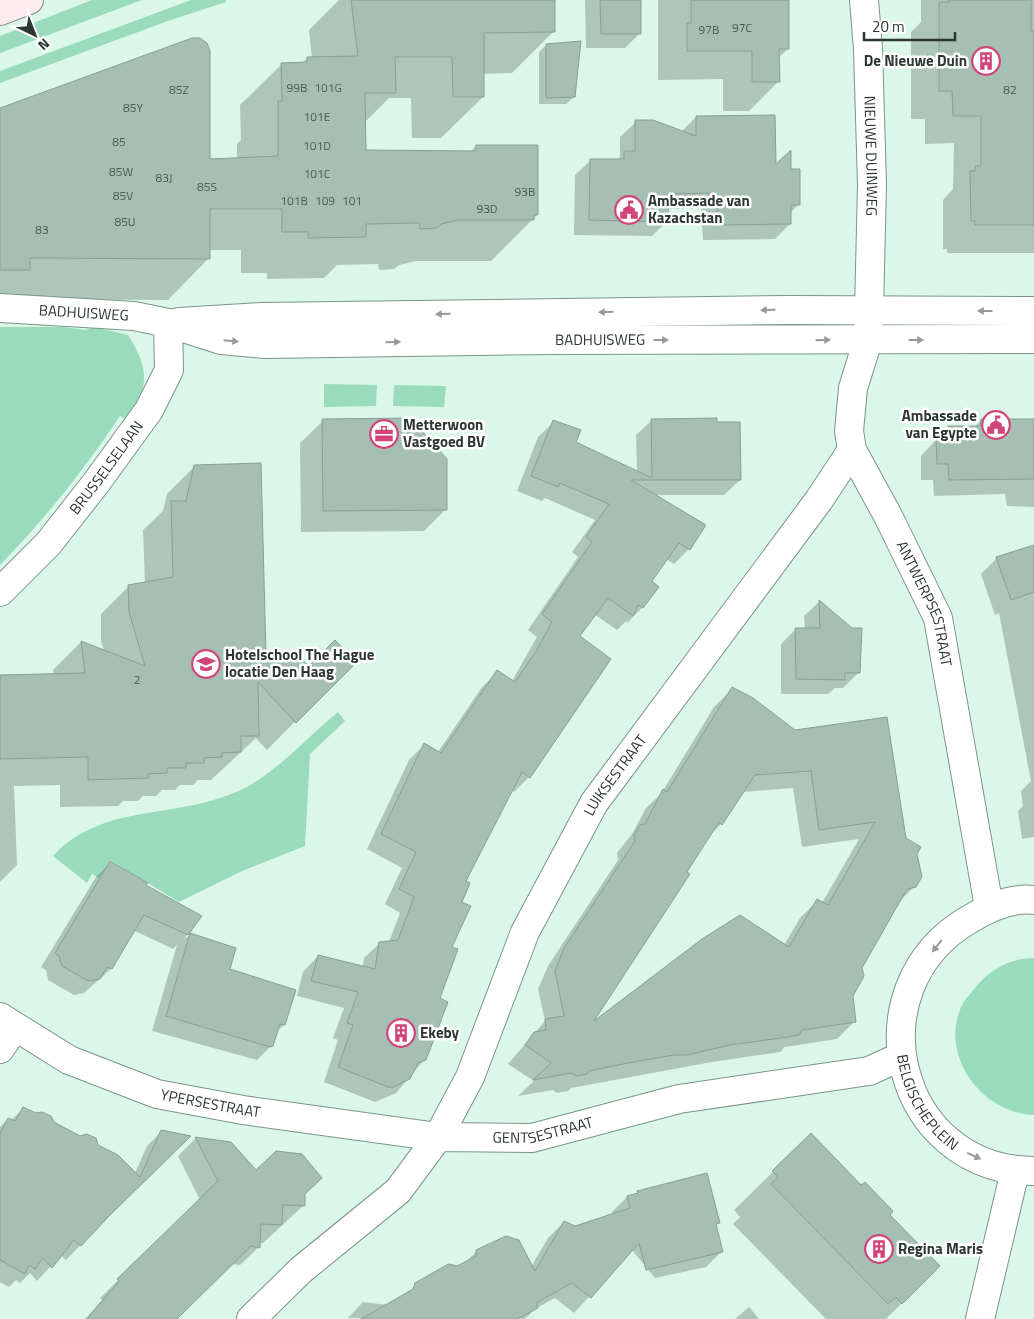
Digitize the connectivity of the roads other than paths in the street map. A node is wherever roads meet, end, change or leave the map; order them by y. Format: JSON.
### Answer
{"nodes":[{"id":1,"x":29,"y":0,"type":"edge"},
{"id":2,"x":864,"y":0,"type":"edge"},
{"id":3,"x":0,"y":11,"type":"edge"},
{"id":4,"x":0,"y":308,"type":"edge"},
{"id":5,"x":1034,"y":310,"type":"edge"},
{"id":6,"x":870,"y":311,"type":"junction"},
{"id":7,"x":168,"y":322,"type":"junction"},
{"id":8,"x":1034,"y":339,"type":"edge"},
{"id":9,"x":868,"y":340,"type":"junction"},
{"id":10,"x":852,"y":450,"type":"junction"},
{"id":11,"x":0,"y":592,"type":"edge"},
{"id":12,"x":1034,"y":900,"type":"edge"},
{"id":13,"x":989,"y":907,"type":"junction"},
{"id":14,"x":5,"y":1031,"type":"edge"},
{"id":15,"x":900,"y":1056,"type":"junction"},
{"id":16,"x":438,"y":1137,"type":"junction"},
{"id":17,"x":1024,"y":1171,"type":"edge"},
{"id":18,"x":250,"y":1319,"type":"edge"},
{"id":19,"x":980,"y":1319,"type":"edge"}],
"edges":[{"from":1,"to":3,"type":"main road"},
{"from":2,"to":6,"type":"street","name":"NIEUWE DUINWEG"},
{"from":4,"to":7,"type":"street","name":"BADHUISWEG"},
{"from":5,"to":6,"type":"street","name":"BADHUISWEG","one_way":true},
{"from":6,"to":7,"type":"street","name":"BADHUISWEG","one_way":true},
{"from":6,"to":9,"type":"street","name":"ANTWERPSESTRAAT"},
{"from":7,"to":9,"type":"street","name":"BADHUISWEG","one_way":true},
{"from":7,"to":11,"type":"street","name":"BRUSSELSELAAN"},
{"from":9,"to":8,"type":"street","name":"BADHUISWEG","one_way":true},
{"from":9,"to":10,"type":"street","name":"ANTWERPSESTRAAT"},
{"from":10,"to":13,"type":"street","name":"ANTWERPSESTRAAT"},
{"from":10,"to":16,"type":"street","name":"LUIKSESTRAAT"},
{"from":12,"to":13,"type":"street","name":"BELGISCHEPLEIN"},
{"from":13,"to":15,"type":"street","name":"BELGISCHEPLEIN","one_way":true},
{"from":14,"to":16,"type":"street","name":"YPERSESTRAAT"},
{"from":15,"to":16,"type":"street","name":"GENTSESTRAAT"},
{"from":15,"to":17,"type":"street","name":"BELGISCHEPLEIN","one_way":true},
{"from":16,"to":18,"type":"street"},
{"from":17,"to":19,"type":"street"}]}
